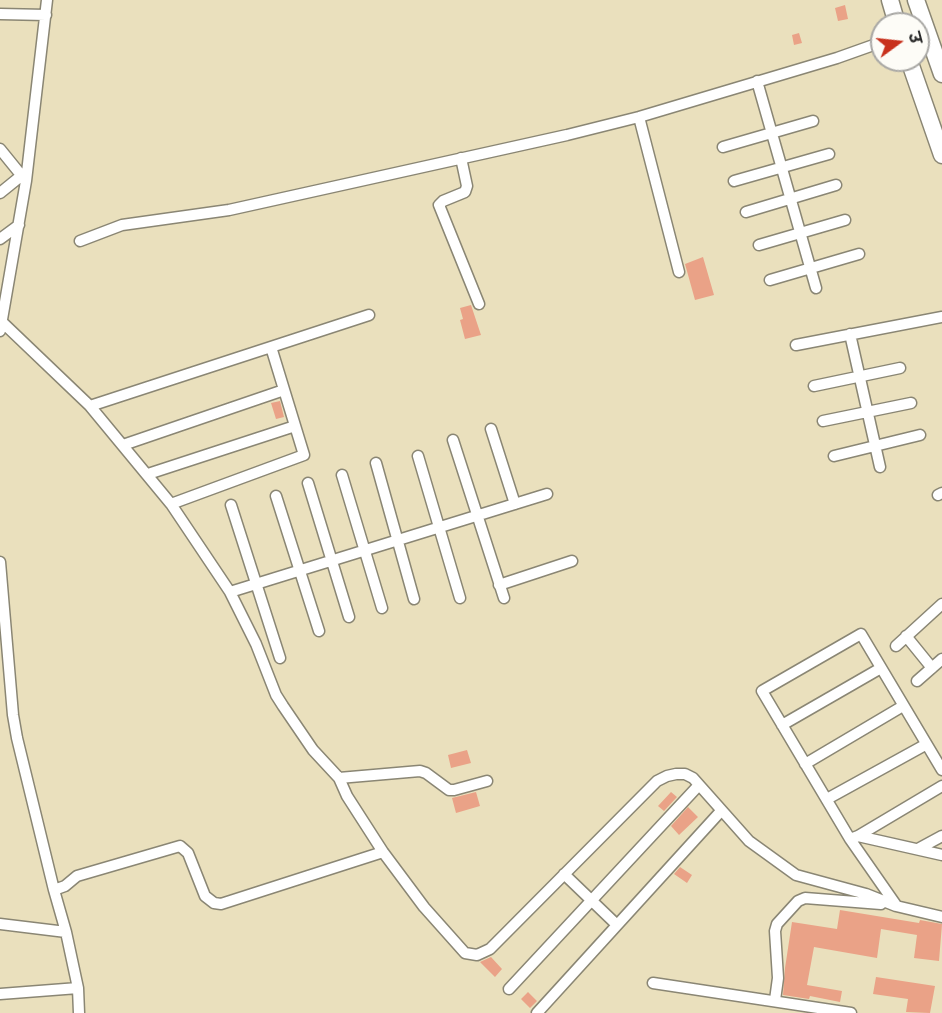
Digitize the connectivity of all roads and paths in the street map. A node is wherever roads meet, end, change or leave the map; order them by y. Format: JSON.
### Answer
{"nodes":[{"id":1,"x":47,"y":0,"type":"edge"},
{"id":2,"x":916,"y":0,"type":"edge"},
{"id":3,"x":0,"y":14,"type":"edge"},
{"id":4,"x":46,"y":15,"type":"junction"},
{"id":5,"x":870,"y":46,"type":"edge"},
{"id":6,"x":913,"y":72,"type":"edge"},
{"id":7,"x":942,"y":74,"type":"edge"},
{"id":8,"x":757,"y":81,"type":"junction"},
{"id":9,"x":639,"y":117,"type":"junction"},
{"id":10,"x":813,"y":121,"type":"dead end"},
{"id":11,"x":772,"y":133,"type":"junction"},
{"id":12,"x":723,"y":147,"type":"dead end"},
{"id":13,"x":0,"y":149,"type":"edge"},
{"id":14,"x":829,"y":154,"type":"dead end"},
{"id":15,"x":942,"y":155,"type":"edge"},
{"id":16,"x":461,"y":158,"type":"junction"},
{"id":17,"x":782,"y":167,"type":"junction"},
{"id":18,"x":23,"y":179,"type":"junction"},
{"id":19,"x":734,"y":181,"type":"dead end"},
{"id":20,"x":836,"y":185,"type":"dead end"},
{"id":21,"x":0,"y":193,"type":"edge"},
{"id":22,"x":791,"y":199,"type":"junction"},
{"id":23,"x":746,"y":212,"type":"dead end"},
{"id":24,"x":845,"y":220,"type":"dead end"},
{"id":25,"x":19,"y":225,"type":"junction"},
{"id":26,"x":801,"y":233,"type":"junction"},
{"id":27,"x":0,"y":239,"type":"edge"},
{"id":28,"x":80,"y":242,"type":"dead end"},
{"id":29,"x":759,"y":245,"type":"dead end"},
{"id":30,"x":859,"y":254,"type":"dead end"},
{"id":31,"x":811,"y":268,"type":"junction"},
{"id":32,"x":679,"y":272,"type":"dead end"},
{"id":33,"x":770,"y":280,"type":"dead end"},
{"id":34,"x":816,"y":288,"type":"dead end"},
{"id":35,"x":479,"y":304,"type":"dead end"},
{"id":36,"x":369,"y":315,"type":"dead end"},
{"id":37,"x":942,"y":317,"type":"edge"},
{"id":38,"x":1,"y":325,"type":"edge"},
{"id":39,"x":850,"y":334,"type":"junction"},
{"id":40,"x":796,"y":345,"type":"dead end"},
{"id":41,"x":271,"y":347,"type":"junction"},
{"id":42,"x":900,"y":368,"type":"dead end"},
{"id":43,"x":859,"y":377,"type":"junction"},
{"id":44,"x":814,"y":386,"type":"dead end"},
{"id":45,"x":284,"y":390,"type":"junction"},
{"id":46,"x":911,"y":403,"type":"dead end"},
{"id":47,"x":90,"y":406,"type":"junction"},
{"id":48,"x":867,"y":412,"type":"junction"},
{"id":49,"x":823,"y":422,"type":"dead end"},
{"id":50,"x":295,"y":426,"type":"junction"},
{"id":51,"x":491,"y":429,"type":"dead end"},
{"id":52,"x":920,"y":435,"type":"dead end"},
{"id":53,"x":453,"y":440,"type":"dead end"},
{"id":54,"x":123,"y":445,"type":"junction"},
{"id":55,"x":875,"y":446,"type":"junction"},
{"id":56,"x":418,"y":456,"type":"dead end"},
{"id":57,"x":834,"y":456,"type":"dead end"},
{"id":58,"x":376,"y":463,"type":"dead end"},
{"id":59,"x":880,"y":467,"type":"dead end"},
{"id":60,"x":148,"y":474,"type":"junction"},
{"id":61,"x":342,"y":475,"type":"dead end"},
{"id":62,"x":308,"y":483,"type":"dead end"},
{"id":63,"x":547,"y":494,"type":"dead end"},
{"id":64,"x":276,"y":496,"type":"dead end"},
{"id":65,"x":171,"y":504,"type":"junction"},
{"id":66,"x":515,"y":504,"type":"junction"},
{"id":67,"x":231,"y":505,"type":"dead end"},
{"id":68,"x":476,"y":516,"type":"junction"},
{"id":69,"x":440,"y":527,"type":"junction"},
{"id":70,"x":398,"y":540,"type":"junction"},
{"id":71,"x":364,"y":550,"type":"junction"},
{"id":72,"x":332,"y":560,"type":"junction"},
{"id":73,"x":572,"y":561,"type":"dead end"},
{"id":74,"x":0,"y":562,"type":"edge"},
{"id":75,"x":299,"y":570,"type":"junction"},
{"id":76,"x":256,"y":584,"type":"junction"},
{"id":77,"x":499,"y":585,"type":"junction"},
{"id":78,"x":230,"y":592,"type":"junction"},
{"id":79,"x":460,"y":598,"type":"dead end"},
{"id":80,"x":504,"y":598,"type":"dead end"},
{"id":81,"x":414,"y":599,"type":"dead end"},
{"id":82,"x":942,"y":604,"type":"edge"},
{"id":83,"x":382,"y":608,"type":"dead end"},
{"id":84,"x":349,"y":617,"type":"dead end"},
{"id":85,"x":318,"y":631,"type":"dead end"},
{"id":86,"x":906,"y":636,"type":"junction"},
{"id":87,"x":896,"y":646,"type":"dead end"},
{"id":88,"x":280,"y":658,"type":"dead end"},
{"id":89,"x":942,"y":659,"type":"edge"},
{"id":90,"x":881,"y":668,"type":"junction"},
{"id":91,"x":932,"y":668,"type":"junction"},
{"id":92,"x":917,"y":681,"type":"dead end"},
{"id":93,"x":903,"y":706,"type":"junction"},
{"id":94,"x":782,"y":725,"type":"junction"},
{"id":95,"x":925,"y":744,"type":"junction"},
{"id":96,"x":805,"y":764,"type":"junction"},
{"id":97,"x":942,"y":770,"type":"edge"},
{"id":98,"x":339,"y":778,"type":"junction"},
{"id":99,"x":488,"y":781,"type":"dead end"},
{"id":100,"x":699,"y":785,"type":"junction"},
{"id":101,"x":942,"y":786,"type":"edge"},
{"id":102,"x":826,"y":799,"type":"junction"},
{"id":103,"x":721,"y":811,"type":"junction"},
{"id":104,"x":942,"y":836,"type":"edge"},
{"id":105,"x":854,"y":838,"type":"junction"},
{"id":106,"x":918,"y":849,"type":"junction"},
{"id":107,"x":383,"y":852,"type":"junction"},
{"id":108,"x":942,"y":855,"type":"edge"},
{"id":109,"x":564,"y":874,"type":"junction"},
{"id":110,"x":54,"y":890,"type":"junction"},
{"id":111,"x":591,"y":901,"type":"junction"},
{"id":112,"x":896,"y":906,"type":"junction"},
{"id":113,"x":942,"y":917,"type":"edge"},
{"id":114,"x":0,"y":924,"type":"edge"},
{"id":115,"x":617,"y":925,"type":"junction"},
{"id":116,"x":66,"y":932,"type":"junction"},
{"id":117,"x":653,"y":983,"type":"dead end"},
{"id":118,"x":78,"y":988,"type":"junction"},
{"id":119,"x":509,"y":989,"type":"dead end"},
{"id":120,"x":0,"y":994,"type":"edge"},
{"id":121,"x":775,"y":1000,"type":"junction"},
{"id":122,"x":80,"y":1013,"type":"edge"},
{"id":123,"x":537,"y":1013,"type":"edge"},
{"id":124,"x":851,"y":1013,"type":"edge"}],
"edges":[{"from":1,"to":4,"type":"street"},
{"from":2,"to":7,"type":"highway"},
{"from":3,"to":4,"type":"street"},
{"from":4,"to":18,"type":"street"},
{"from":5,"to":8,"type":"street"},
{"from":6,"to":15,"type":"highway"},
{"from":8,"to":9,"type":"street"},
{"from":8,"to":11,"type":"street"},
{"from":9,"to":16,"type":"street"},
{"from":9,"to":32,"type":"street"},
{"from":10,"to":11,"type":"street"},
{"from":11,"to":12,"type":"street"},
{"from":11,"to":17,"type":"street"},
{"from":13,"to":18,"type":"street"},
{"from":14,"to":17,"type":"street"},
{"from":16,"to":28,"type":"street"},
{"from":16,"to":35,"type":"street"},
{"from":17,"to":19,"type":"street"},
{"from":17,"to":22,"type":"street"},
{"from":18,"to":21,"type":"street"},
{"from":18,"to":25,"type":"street"},
{"from":20,"to":22,"type":"street"},
{"from":22,"to":23,"type":"street"},
{"from":22,"to":26,"type":"street"},
{"from":24,"to":26,"type":"street"},
{"from":25,"to":27,"type":"street"},
{"from":25,"to":38,"type":"street"},
{"from":26,"to":29,"type":"street"},
{"from":26,"to":31,"type":"street"},
{"from":30,"to":31,"type":"street"},
{"from":31,"to":33,"type":"street"},
{"from":31,"to":34,"type":"street"},
{"from":36,"to":41,"type":"street"},
{"from":37,"to":39,"type":"street"},
{"from":38,"to":47,"type":"street"},
{"from":39,"to":40,"type":"street"},
{"from":39,"to":43,"type":"street"},
{"from":41,"to":45,"type":"street"},
{"from":41,"to":47,"type":"street"},
{"from":42,"to":43,"type":"street"},
{"from":43,"to":44,"type":"street"},
{"from":43,"to":48,"type":"street"},
{"from":45,"to":50,"type":"street"},
{"from":45,"to":54,"type":"street"},
{"from":46,"to":48,"type":"street"},
{"from":47,"to":54,"type":"street"},
{"from":48,"to":49,"type":"street"},
{"from":48,"to":55,"type":"street"},
{"from":50,"to":60,"type":"street"},
{"from":50,"to":65,"type":"street"},
{"from":51,"to":66,"type":"street"},
{"from":52,"to":55,"type":"street"},
{"from":53,"to":68,"type":"street"},
{"from":54,"to":60,"type":"street"},
{"from":55,"to":57,"type":"street"},
{"from":55,"to":59,"type":"street"},
{"from":56,"to":69,"type":"street"},
{"from":58,"to":70,"type":"street"},
{"from":60,"to":65,"type":"street"},
{"from":61,"to":71,"type":"street"},
{"from":62,"to":72,"type":"street"},
{"from":63,"to":66,"type":"street"},
{"from":64,"to":75,"type":"street"},
{"from":65,"to":78,"type":"street"},
{"from":66,"to":68,"type":"street"},
{"from":67,"to":76,"type":"street"},
{"from":68,"to":69,"type":"street"},
{"from":68,"to":77,"type":"street"},
{"from":69,"to":70,"type":"street"},
{"from":69,"to":79,"type":"street"},
{"from":70,"to":71,"type":"street"},
{"from":70,"to":81,"type":"street"},
{"from":71,"to":72,"type":"street"},
{"from":71,"to":83,"type":"street"},
{"from":72,"to":75,"type":"street"},
{"from":72,"to":84,"type":"street"},
{"from":73,"to":77,"type":"street"},
{"from":74,"to":110,"type":"street"},
{"from":75,"to":76,"type":"street"},
{"from":75,"to":85,"type":"street"},
{"from":76,"to":78,"type":"street"},
{"from":76,"to":88,"type":"street"},
{"from":77,"to":80,"type":"street"},
{"from":78,"to":98,"type":"street"},
{"from":82,"to":86,"type":"street"},
{"from":86,"to":87,"type":"street"},
{"from":86,"to":91,"type":"street"},
{"from":89,"to":91,"type":"street"},
{"from":90,"to":93,"type":"street"},
{"from":90,"to":94,"type":"street"},
{"from":90,"to":94,"type":"street"},
{"from":91,"to":92,"type":"street"},
{"from":93,"to":95,"type":"street"},
{"from":93,"to":96,"type":"street"},
{"from":94,"to":96,"type":"street"},
{"from":95,"to":97,"type":"street"},
{"from":95,"to":102,"type":"street"},
{"from":96,"to":102,"type":"street"},
{"from":98,"to":99,"type":"street"},
{"from":98,"to":107,"type":"street"},
{"from":100,"to":103,"type":"street"},
{"from":100,"to":109,"type":"street"},
{"from":100,"to":111,"type":"street"},
{"from":101,"to":105,"type":"street"},
{"from":102,"to":105,"type":"street"},
{"from":103,"to":112,"type":"street"},
{"from":103,"to":115,"type":"street"},
{"from":104,"to":106,"type":"street"},
{"from":105,"to":106,"type":"street"},
{"from":105,"to":112,"type":"street"},
{"from":106,"to":108,"type":"street"},
{"from":107,"to":109,"type":"street"},
{"from":107,"to":110,"type":"street"},
{"from":109,"to":111,"type":"street"},
{"from":110,"to":116,"type":"street"},
{"from":111,"to":115,"type":"street"},
{"from":111,"to":119,"type":"street"},
{"from":112,"to":113,"type":"street"},
{"from":112,"to":121,"type":"street"},
{"from":114,"to":116,"type":"street"},
{"from":115,"to":123,"type":"street"},
{"from":116,"to":118,"type":"street"},
{"from":117,"to":121,"type":"street"},
{"from":118,"to":120,"type":"street"},
{"from":118,"to":122,"type":"street"},
{"from":121,"to":124,"type":"street"}]}
